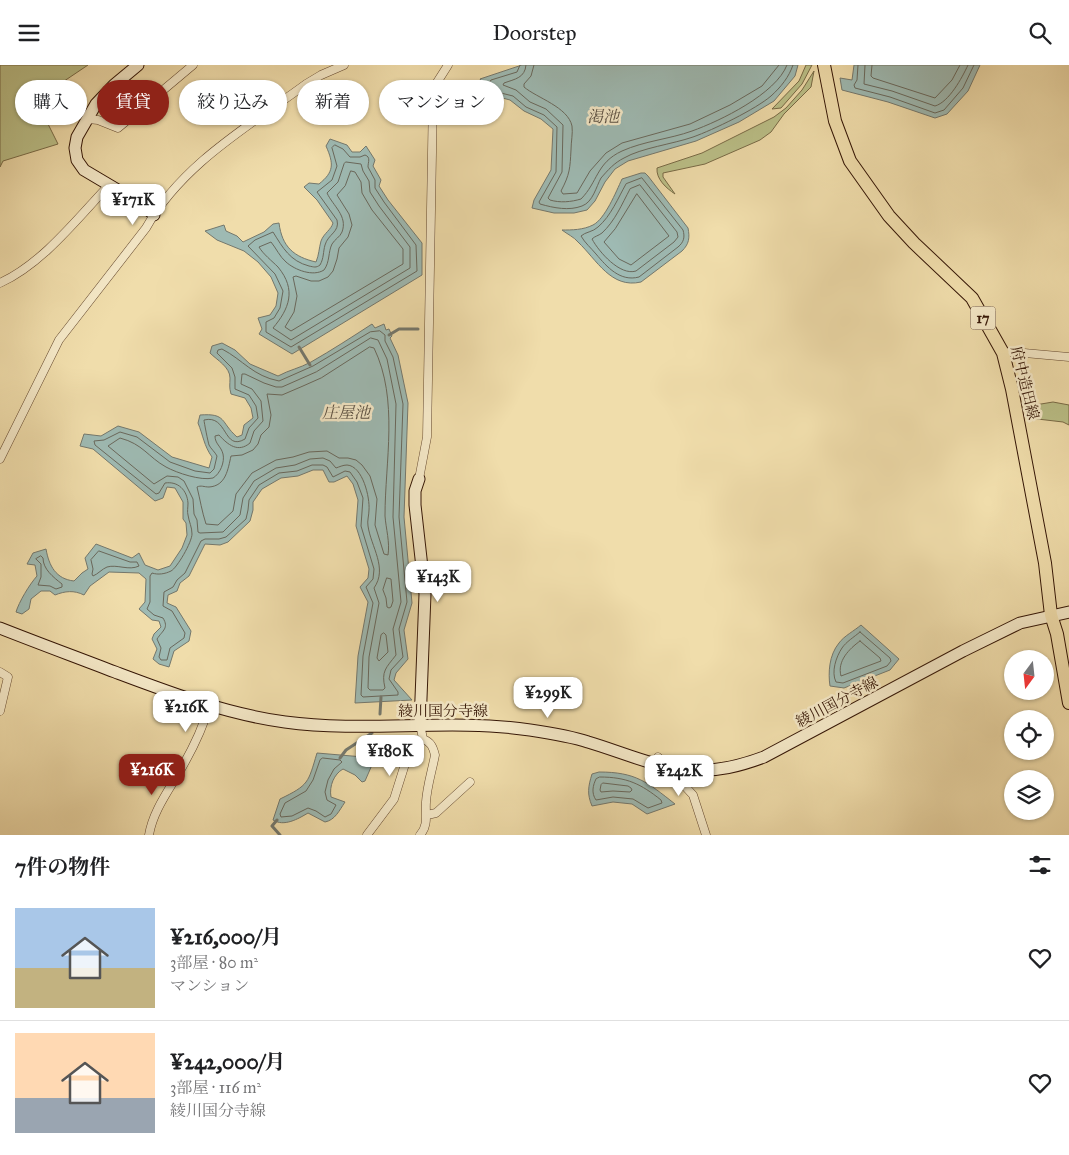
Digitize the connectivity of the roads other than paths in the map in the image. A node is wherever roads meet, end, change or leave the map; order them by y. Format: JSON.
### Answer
{"nodes":[{"id":1,"x":138,"y":65,"type":"edge"},
{"id":2,"x":193,"y":65,"type":"edge"},
{"id":3,"x":344,"y":65,"type":"edge"},
{"id":4,"x":448,"y":65,"type":"edge"},
{"id":5,"x":824,"y":65,"type":"edge"},
{"id":6,"x":88,"y":119,"type":"junction"},
{"id":7,"x":110,"y":185,"type":"junction"},
{"id":8,"x":154,"y":215,"type":"junction"},
{"id":9,"x":0,"y":283,"type":"edge"},
{"id":10,"x":1003,"y":353,"type":"junction"},
{"id":11,"x":1069,"y":357,"type":"edge"},
{"id":12,"x":0,"y":459,"type":"edge"},
{"id":13,"x":419,"y":479,"type":"joint"},
{"id":14,"x":1069,"y":612,"type":"edge"},
{"id":15,"x":1051,"y":615,"type":"junction"},
{"id":16,"x":0,"y":628,"type":"edge"},
{"id":17,"x":0,"y":672,"type":"edge"},
{"id":18,"x":1069,"y":703,"type":"edge"},
{"id":19,"x":209,"y":706,"type":"junction"},
{"id":20,"x":0,"y":711,"type":"edge"},
{"id":21,"x":420,"y":725,"type":"junction"},
{"id":22,"x":423,"y":739,"type":"junction"},
{"id":23,"x":661,"y":761,"type":"junction"},
{"id":24,"x":470,"y":782,"type":"dead end"},
{"id":25,"x":427,"y":815,"type":"junction"},
{"id":26,"x":150,"y":835,"type":"edge"},
{"id":27,"x":367,"y":835,"type":"edge"},
{"id":28,"x":420,"y":835,"type":"edge"},
{"id":29,"x":706,"y":835,"type":"edge"}],
"edges":[{"from":1,"to":6,"type":"main road"},
{"from":2,"to":6,"type":"street"},
{"from":3,"to":8,"type":"street"},
{"from":4,"to":13,"type":"street"},
{"from":5,"to":10,"type":"main road","name":"府中造田線","number":"17"},
{"from":6,"to":7,"type":"main road"},
{"from":7,"to":8,"type":"main road"},
{"from":7,"to":9,"type":"street"},
{"from":8,"to":12,"type":"street"},
{"from":10,"to":11,"type":"street"},
{"from":10,"to":15,"type":"main road","name":"府中造田線","number":"17"},
{"from":13,"to":21,"type":"main road"},
{"from":14,"to":15,"type":"main road","name":"綾川国分寺線"},
{"from":15,"to":18,"type":"main road","name":"府中造田線","number":"17"},
{"from":15,"to":23,"type":"main road","name":"綾川国分寺線"},
{"from":16,"to":19,"type":"main road","name":"綾川国分寺線"},
{"from":17,"to":20,"type":"street"},
{"from":19,"to":21,"type":"main road","name":"綾川国分寺線"},
{"from":19,"to":26,"type":"street"},
{"from":21,"to":22,"type":"street"},
{"from":21,"to":23,"type":"main road","name":"綾川国分寺線"},
{"from":22,"to":25,"type":"street"},
{"from":22,"to":27,"type":"street"},
{"from":23,"to":29,"type":"street"},
{"from":24,"to":25,"type":"street"},
{"from":25,"to":28,"type":"street"}]}
